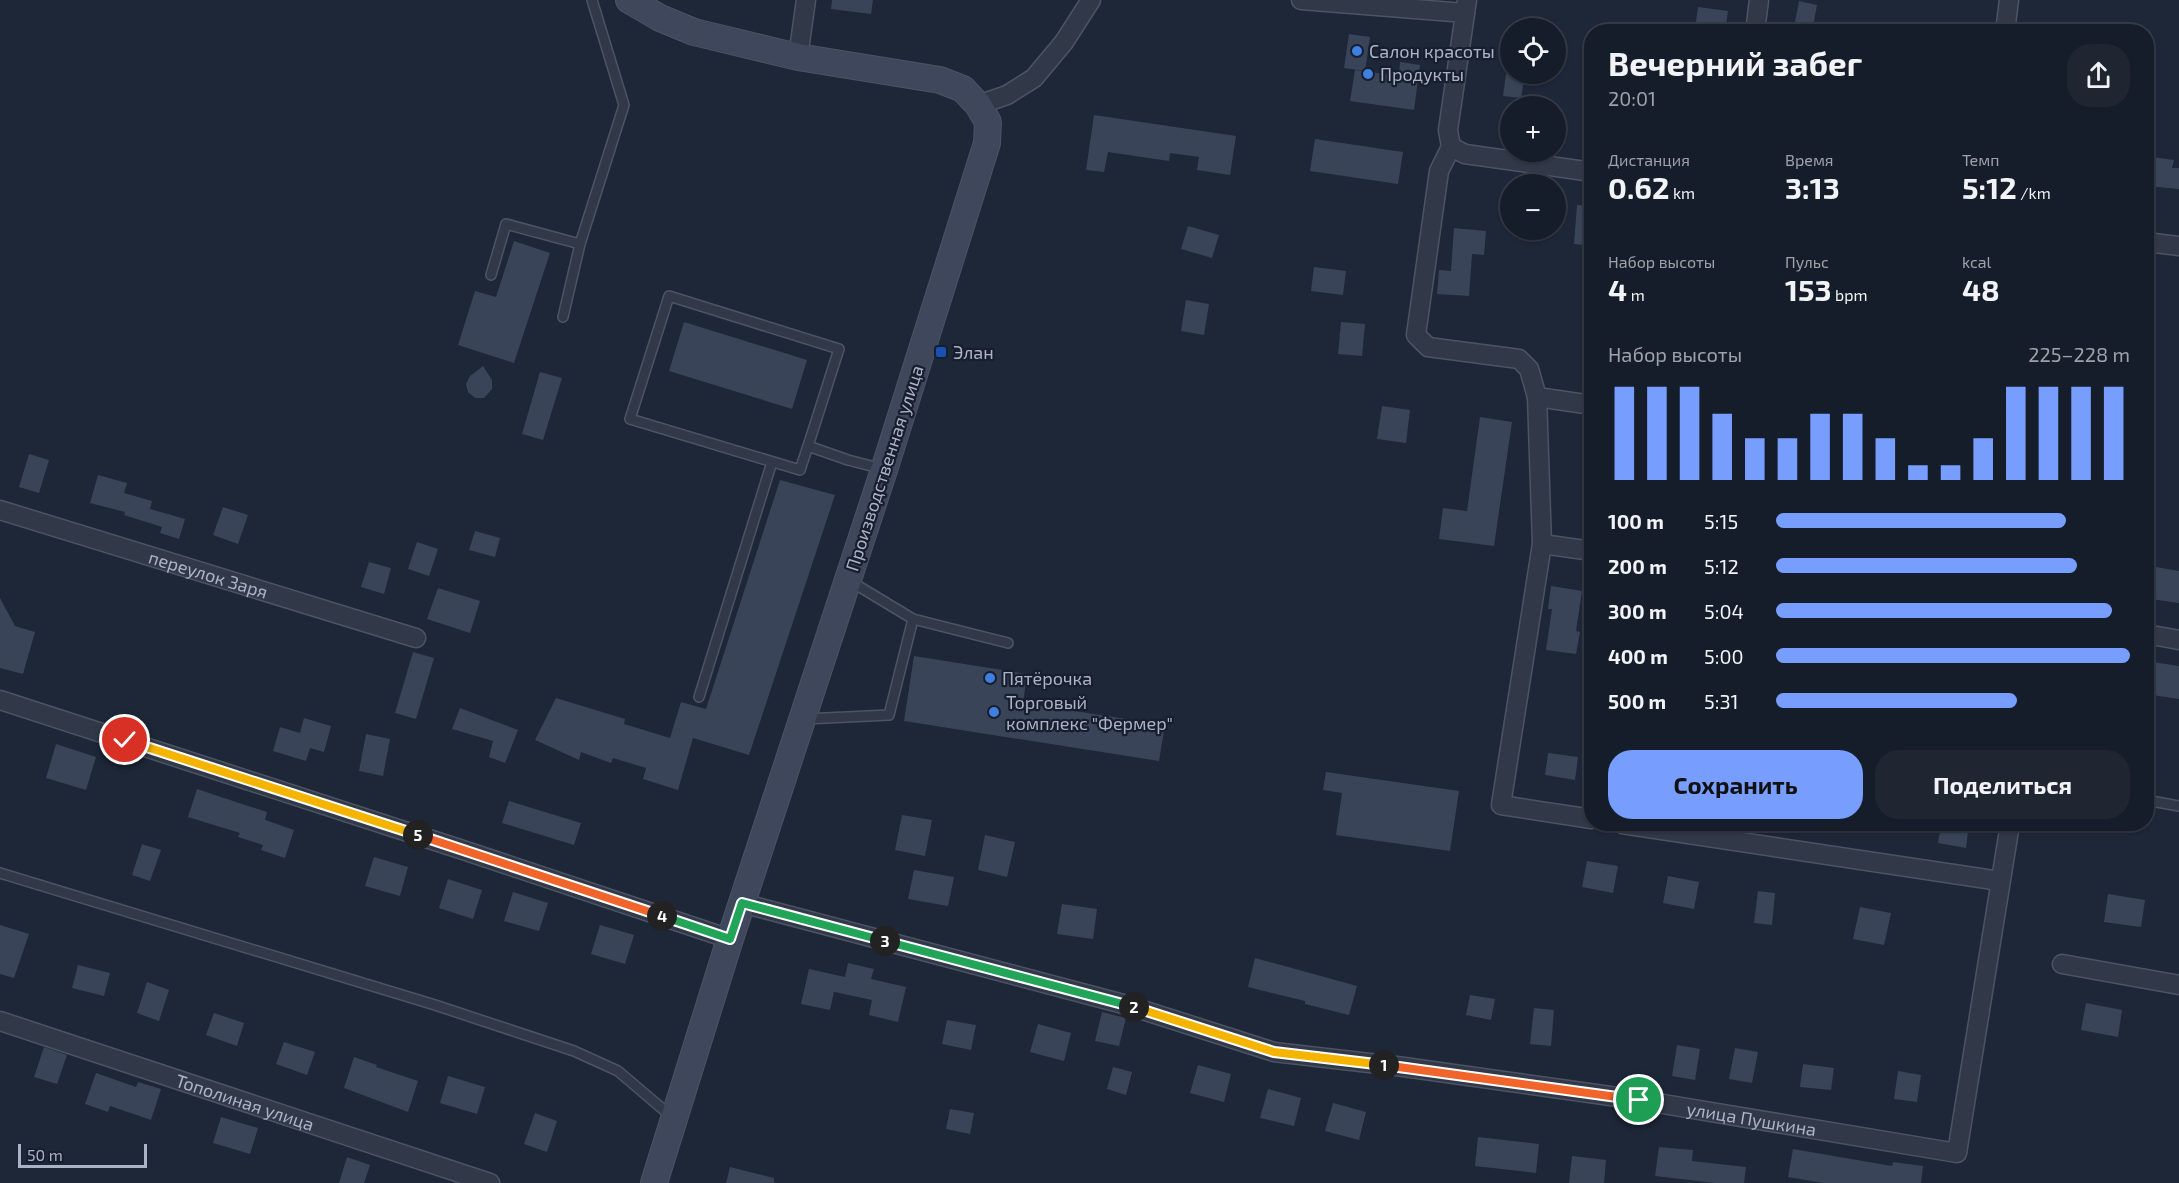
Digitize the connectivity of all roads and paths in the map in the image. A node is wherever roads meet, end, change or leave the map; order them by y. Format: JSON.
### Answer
{"nodes":[{"id":1,"x":592,"y":0,"type":"edge"},
{"id":2,"x":629,"y":0,"type":"edge"},
{"id":3,"x":806,"y":0,"type":"edge"},
{"id":4,"x":1091,"y":0,"type":"edge"},
{"id":5,"x":1301,"y":0,"type":"edge"},
{"id":6,"x":1759,"y":0,"type":"edge"},
{"id":7,"x":2009,"y":0,"type":"edge"},
{"id":8,"x":1466,"y":7,"type":"edge"},
{"id":9,"x":1756,"y":24,"type":"edge"},
{"id":10,"x":2006,"y":24,"type":"edge"},
{"id":11,"x":798,"y":57,"type":"junction"},
{"id":12,"x":978,"y":105,"type":"junction"},
{"id":13,"x":1451,"y":147,"type":"junction"},
{"id":14,"x":1584,"y":171,"type":"edge"},
{"id":15,"x":2154,"y":243,"type":"edge"},
{"id":16,"x":580,"y":244,"type":"junction"},
{"id":17,"x":2179,"y":246,"type":"edge"},
{"id":18,"x":491,"y":275,"type":"dead end"},
{"id":19,"x":563,"y":317,"type":"dead end"},
{"id":20,"x":1537,"y":397,"type":"junction"},
{"id":21,"x":1584,"y":404,"type":"edge"},
{"id":22,"x":808,"y":446,"type":"junction"},
{"id":23,"x":772,"y":462,"type":"junction"},
{"id":24,"x":884,"y":470,"type":"junction"},
{"id":25,"x":0,"y":510,"type":"edge"},
{"id":26,"x":1542,"y":544,"type":"junction"},
{"id":27,"x":1584,"y":550,"type":"edge"},
{"id":28,"x":848,"y":580,"type":"junction"},
{"id":29,"x":913,"y":619,"type":"junction"},
{"id":30,"x":2154,"y":635,"type":"edge"},
{"id":31,"x":416,"y":638,"type":"dead end"},
{"id":32,"x":2179,"y":640,"type":"edge"},
{"id":33,"x":1008,"y":643,"type":"dead end"},
{"id":34,"x":699,"y":697,"type":"dead end"},
{"id":35,"x":0,"y":700,"type":"edge"},
{"id":36,"x":802,"y":720,"type":"junction"},
{"id":37,"x":2154,"y":801,"type":"edge"},
{"id":38,"x":2179,"y":806,"type":"edge"},
{"id":39,"x":1584,"y":818,"type":"edge"},
{"id":40,"x":1668,"y":831,"type":"edge"},
{"id":41,"x":2009,"y":831,"type":"edge"},
{"id":42,"x":0,"y":873,"type":"edge"},
{"id":43,"x":2000,"y":881,"type":"junction"},
{"id":44,"x":742,"y":903,"type":"junction"},
{"id":45,"x":730,"y":939,"type":"junction"},
{"id":46,"x":2062,"y":964,"type":"dead end"},
{"id":47,"x":2179,"y":985,"type":"edge"},
{"id":48,"x":0,"y":1021,"type":"edge"},
{"id":49,"x":674,"y":1119,"type":"junction"},
{"id":50,"x":490,"y":1183,"type":"edge"},
{"id":51,"x":654,"y":1183,"type":"edge"}],
"edges":[{"from":1,"to":16,"type":"lane"},
{"from":2,"to":11,"type":"street"},
{"from":3,"to":11,"type":"street"},
{"from":4,"to":12,"type":"street"},
{"from":5,"to":8,"type":"street"},
{"from":6,"to":9,"type":"street"},
{"from":7,"to":10,"type":"street"},
{"from":8,"to":13,"type":"street"},
{"from":11,"to":12,"type":"street"},
{"from":12,"to":24,"type":"street","name":"Производственная улица"},
{"from":13,"to":14,"type":"street"},
{"from":13,"to":20,"type":"street"},
{"from":15,"to":17,"type":"street"},
{"from":16,"to":18,"type":"lane"},
{"from":16,"to":19,"type":"lane"},
{"from":20,"to":21,"type":"street"},
{"from":20,"to":26,"type":"street"},
{"from":22,"to":23,"type":"lane"},
{"from":22,"to":23,"type":"lane"},
{"from":22,"to":24,"type":"lane"},
{"from":23,"to":34,"type":"lane"},
{"from":24,"to":28,"type":"street","name":"Производственная улица"},
{"from":25,"to":31,"type":"street","name":"переулок Заря"},
{"from":26,"to":27,"type":"street"},
{"from":26,"to":39,"type":"street"},
{"from":28,"to":29,"type":"lane"},
{"from":28,"to":36,"type":"street","name":"Производственная улица"},
{"from":29,"to":33,"type":"lane"},
{"from":29,"to":36,"type":"lane"},
{"from":30,"to":32,"type":"street"},
{"from":35,"to":45,"type":"street"},
{"from":36,"to":44,"type":"street","name":"Производственная улица"},
{"from":37,"to":38,"type":"lane"},
{"from":40,"to":43,"type":"street"},
{"from":41,"to":43,"type":"street"},
{"from":42,"to":49,"type":"lane"},
{"from":43,"to":44,"type":"street","name":"улица Пушкина"},
{"from":44,"to":45,"type":"street","name":"Производственная улица"},
{"from":45,"to":49,"type":"street","name":"Производственная улица"},
{"from":46,"to":47,"type":"street"},
{"from":48,"to":50,"type":"street","name":"Тополиная улица"},
{"from":49,"to":51,"type":"street","name":"Производственная улица"}]}
